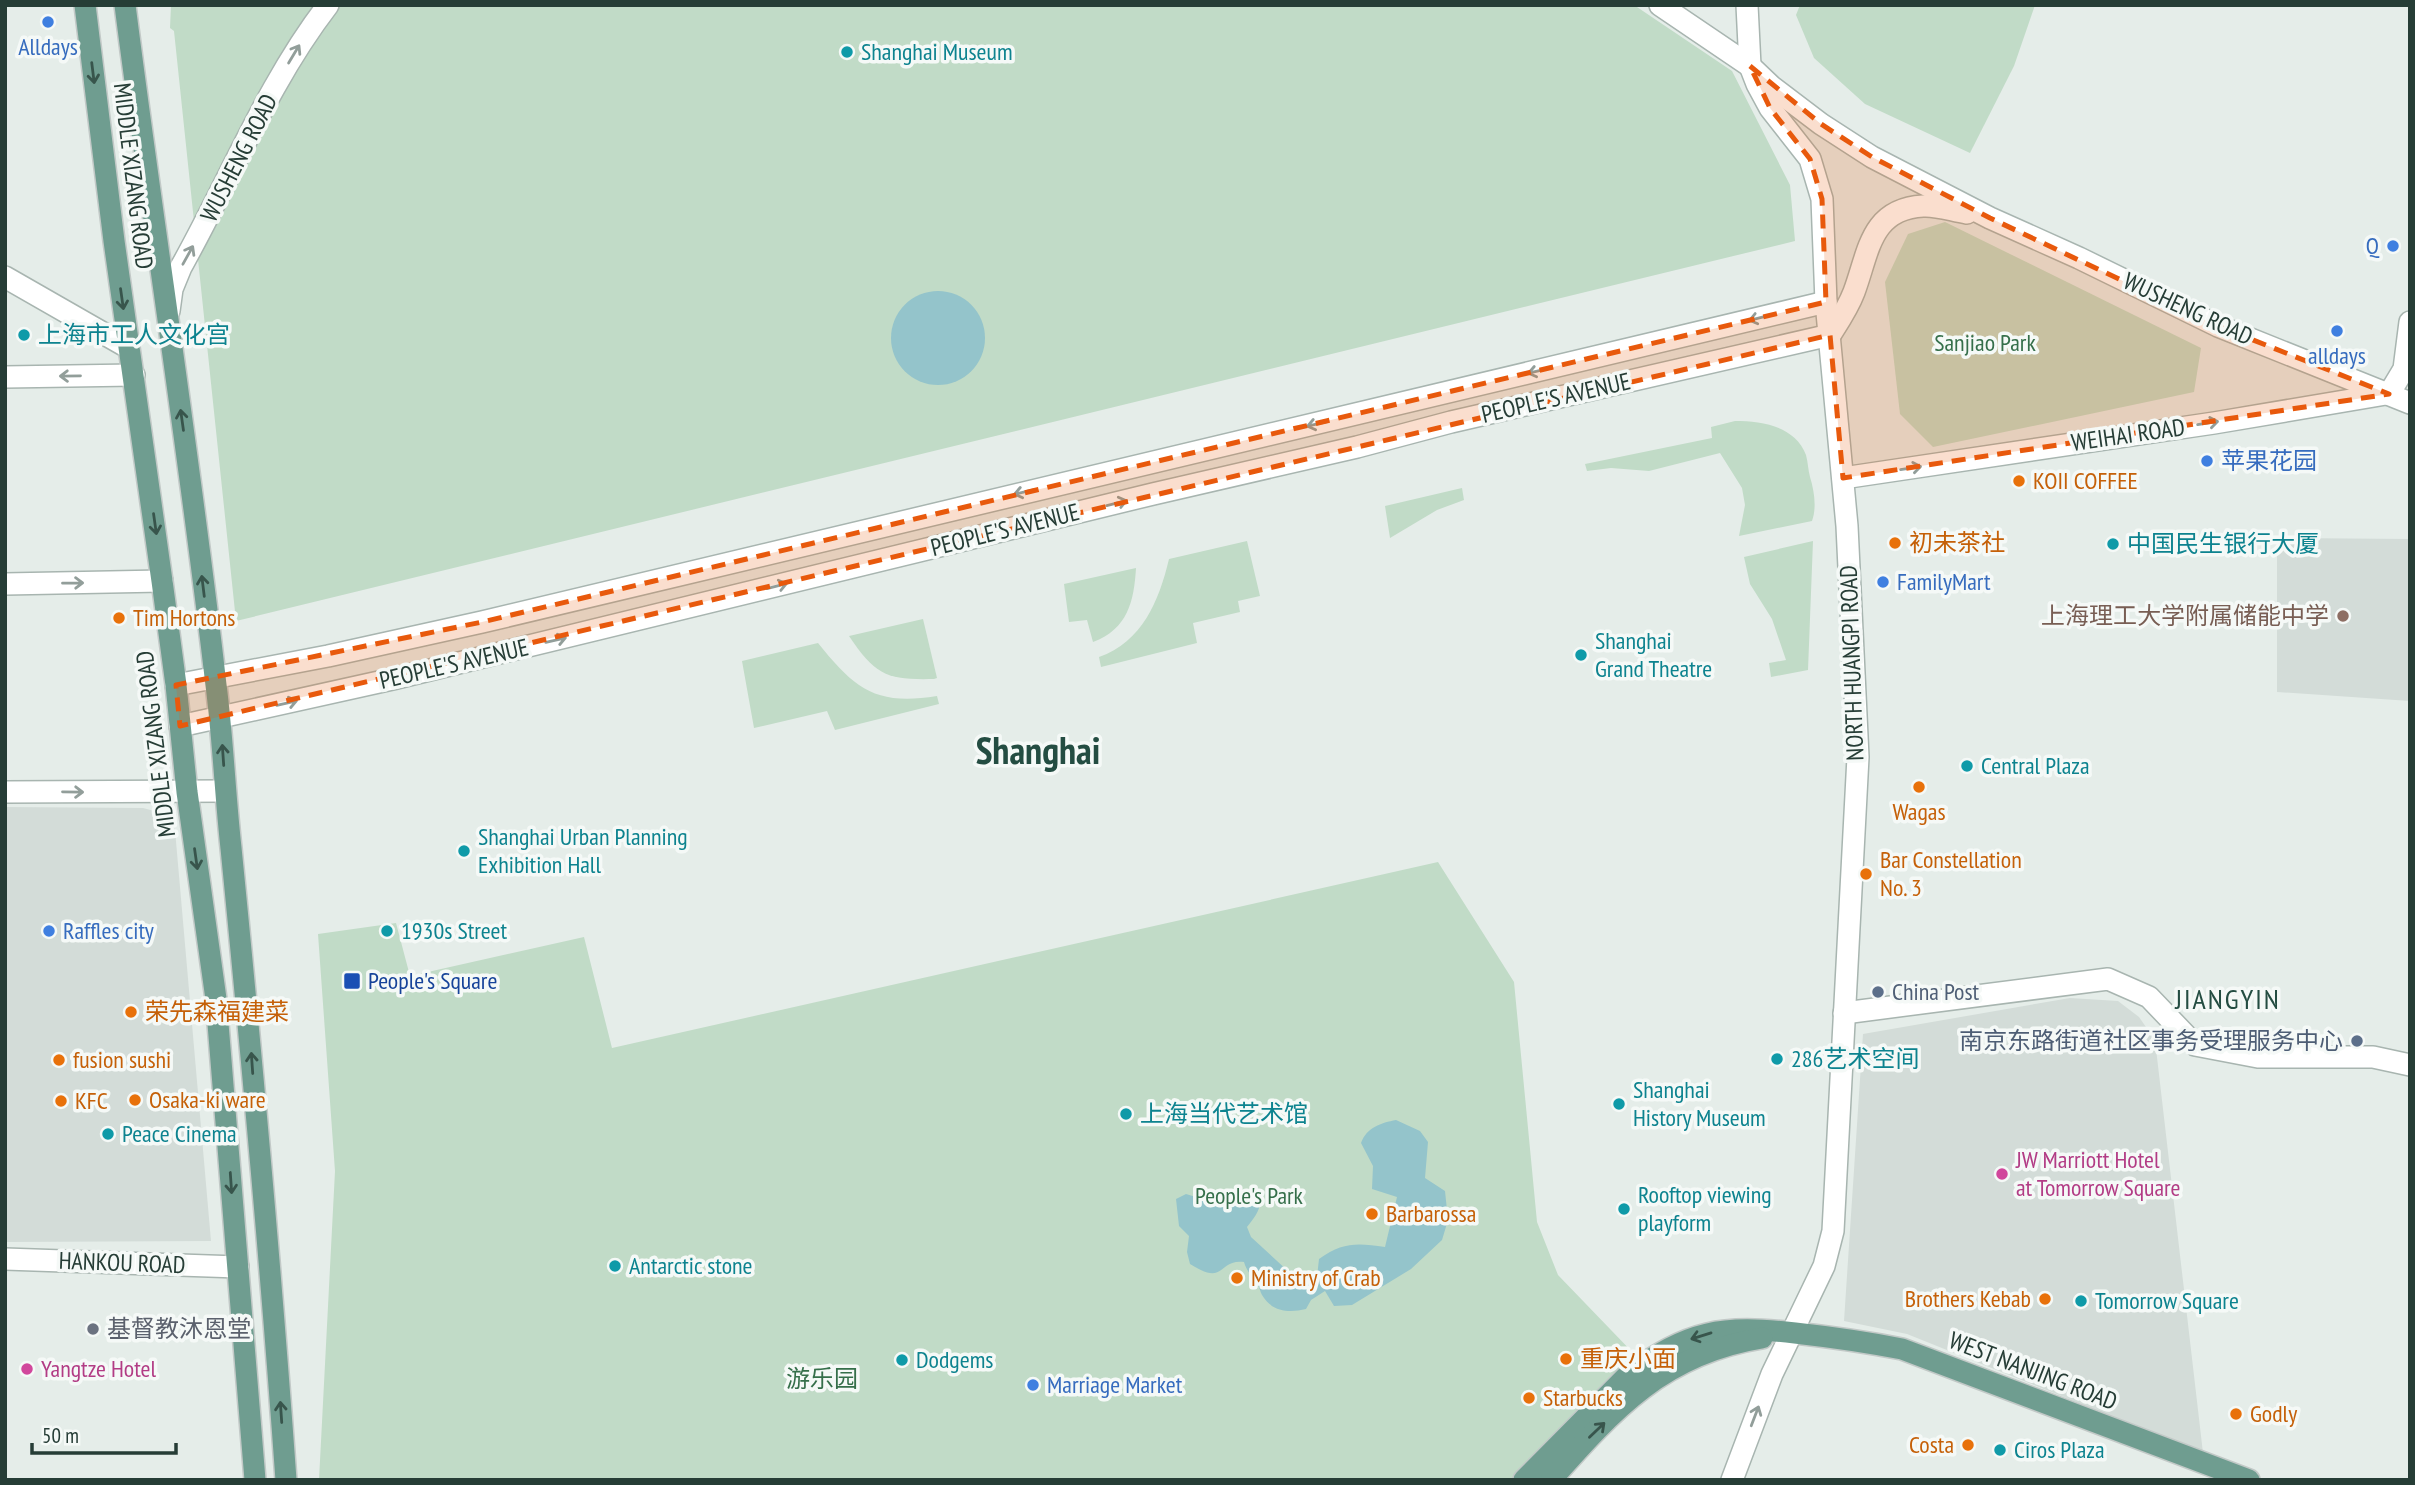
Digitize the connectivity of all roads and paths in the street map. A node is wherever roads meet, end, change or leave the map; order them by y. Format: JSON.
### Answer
{"nodes":[{"id":1,"x":85,"y":5,"type":"edge"},
{"id":2,"x":124,"y":5,"type":"edge"},
{"id":3,"x":328,"y":5,"type":"edge"},
{"id":4,"x":1660,"y":5,"type":"edge"},
{"id":5,"x":1746,"y":5,"type":"edge"},
{"id":6,"x":1750,"y":66,"type":"junction"},
{"id":7,"x":1990,"y":218,"type":"junction"},
{"id":8,"x":5,"y":277,"type":"edge"},
{"id":9,"x":1826,"y":302,"type":"junction"},
{"id":10,"x":168,"y":320,"type":"junction"},
{"id":11,"x":2410,"y":323,"type":"edge"},
{"id":12,"x":1830,"y":335,"type":"junction"},
{"id":13,"x":129,"y":348,"type":"junction"},
{"id":14,"x":134,"y":375,"type":"junction"},
{"id":15,"x":5,"y":377,"type":"edge"},
{"id":16,"x":2389,"y":394,"type":"junction"},
{"id":17,"x":2410,"y":403,"type":"edge"},
{"id":18,"x":1843,"y":478,"type":"junction"},
{"id":19,"x":162,"y":581,"type":"junction"},
{"id":20,"x":5,"y":584,"type":"edge"},
{"id":21,"x":216,"y":678,"type":"junction"},
{"id":22,"x":176,"y":685,"type":"junction"},
{"id":23,"x":220,"y":718,"type":"junction"},
{"id":24,"x":180,"y":726,"type":"junction"},
{"id":25,"x":5,"y":792,"type":"edge"},
{"id":26,"x":187,"y":792,"type":"junction"},
{"id":27,"x":225,"y":792,"type":"junction"},
{"id":28,"x":1844,"y":1013,"type":"junction"},
{"id":29,"x":2410,"y":1065,"type":"edge"},
{"id":30,"x":5,"y":1259,"type":"edge"},
{"id":31,"x":238,"y":1267,"type":"junction"},
{"id":32,"x":1792,"y":1333,"type":"junction"},
{"id":33,"x":254,"y":1480,"type":"edge"},
{"id":34,"x":286,"y":1480,"type":"edge"},
{"id":35,"x":1524,"y":1480,"type":"edge"},
{"id":36,"x":1551,"y":1480,"type":"edge"},
{"id":37,"x":1732,"y":1480,"type":"edge"},
{"id":38,"x":2249,"y":1480,"type":"edge"}],
"edges":[{"from":1,"to":13,"type":"main road","name":"MIDDLE XIZANG ROAD","one_way":true},
{"from":2,"to":10,"type":"main road","name":"MIDDLE XIZANG ROAD"},
{"from":10,"to":3,"type":"street","name":"WUSHENG ROAD","one_way":true},
{"from":4,"to":6,"type":"street","name":"WUSHENG ROAD"},
{"from":5,"to":6,"type":"street","name":"NORTH HUANGPI ROAD"},
{"from":6,"to":7,"type":"street","name":"WUSHENG ROAD"},
{"from":6,"to":9,"type":"street","name":"NORTH HUANGPI ROAD"},
{"from":7,"to":12,"type":"street","name":"WUSHENG ROAD"},
{"from":7,"to":16,"type":"street","name":"WUSHENG ROAD"},
{"from":8,"to":13,"type":"street"},
{"from":9,"to":12,"type":"street","name":"NORTH HUANGPI ROAD"},
{"from":9,"to":21,"type":"street","name":"PEOPLE'S AVENUE","one_way":true},
{"from":21,"to":10,"type":"main road","name":"MIDDLE XIZANG ROAD","one_way":true},
{"from":11,"to":16,"type":"street"},
{"from":12,"to":18,"type":"street","name":"NORTH HUANGPI ROAD"},
{"from":23,"to":12,"type":"street","name":"PEOPLE'S AVENUE","one_way":true},
{"from":13,"to":14,"type":"main road","name":"MIDDLE XIZANG ROAD"},
{"from":14,"to":15,"type":"street","one_way":true},
{"from":14,"to":19,"type":"main road","name":"MIDDLE XIZANG ROAD","one_way":true},
{"from":16,"to":17,"type":"street"},
{"from":18,"to":16,"type":"street","name":"WEIHAI ROAD","one_way":true},
{"from":18,"to":28,"type":"street","name":"NORTH HUANGPI ROAD"},
{"from":20,"to":19,"type":"street","one_way":true},
{"from":19,"to":22,"type":"main road","name":"MIDDLE XIZANG ROAD"},
{"from":21,"to":22,"type":"street","name":"PEOPLE'S AVENUE"},
{"from":21,"to":23,"type":"main road","name":"MIDDLE XIZANG ROAD"},
{"from":22,"to":24,"type":"main road","name":"MIDDLE XIZANG ROAD"},
{"from":23,"to":24,"type":"street","name":"PEOPLE'S AVENUE"},
{"from":27,"to":23,"type":"main road","name":"MIDDLE XIZANG ROAD","one_way":true},
{"from":24,"to":26,"type":"main road","name":"MIDDLE XIZANG ROAD"},
{"from":25,"to":26,"type":"street","one_way":true},
{"from":26,"to":27,"type":"street"},
{"from":26,"to":31,"type":"main road","name":"MIDDLE XIZANG ROAD","one_way":true},
{"from":34,"to":27,"type":"main road","name":"MIDDLE XIZANG ROAD","one_way":true},
{"from":28,"to":29,"type":"street"},
{"from":28,"to":32,"type":"street","name":"NORTH HUANGPI ROAD"},
{"from":30,"to":31,"type":"street","name":"HANKOU ROAD"},
{"from":31,"to":33,"type":"main road","name":"MIDDLE XIZANG ROAD"},
{"from":32,"to":35,"type":"main road","name":"WEST NANJING ROAD","one_way":true},
{"from":36,"to":32,"type":"main road","name":"WEST NANJING ROAD","one_way":true},
{"from":37,"to":32,"type":"street","name":"NORTH HUANGPI ROAD","one_way":true},
{"from":32,"to":38,"type":"main road","name":"WEST NANJING ROAD"}]}
